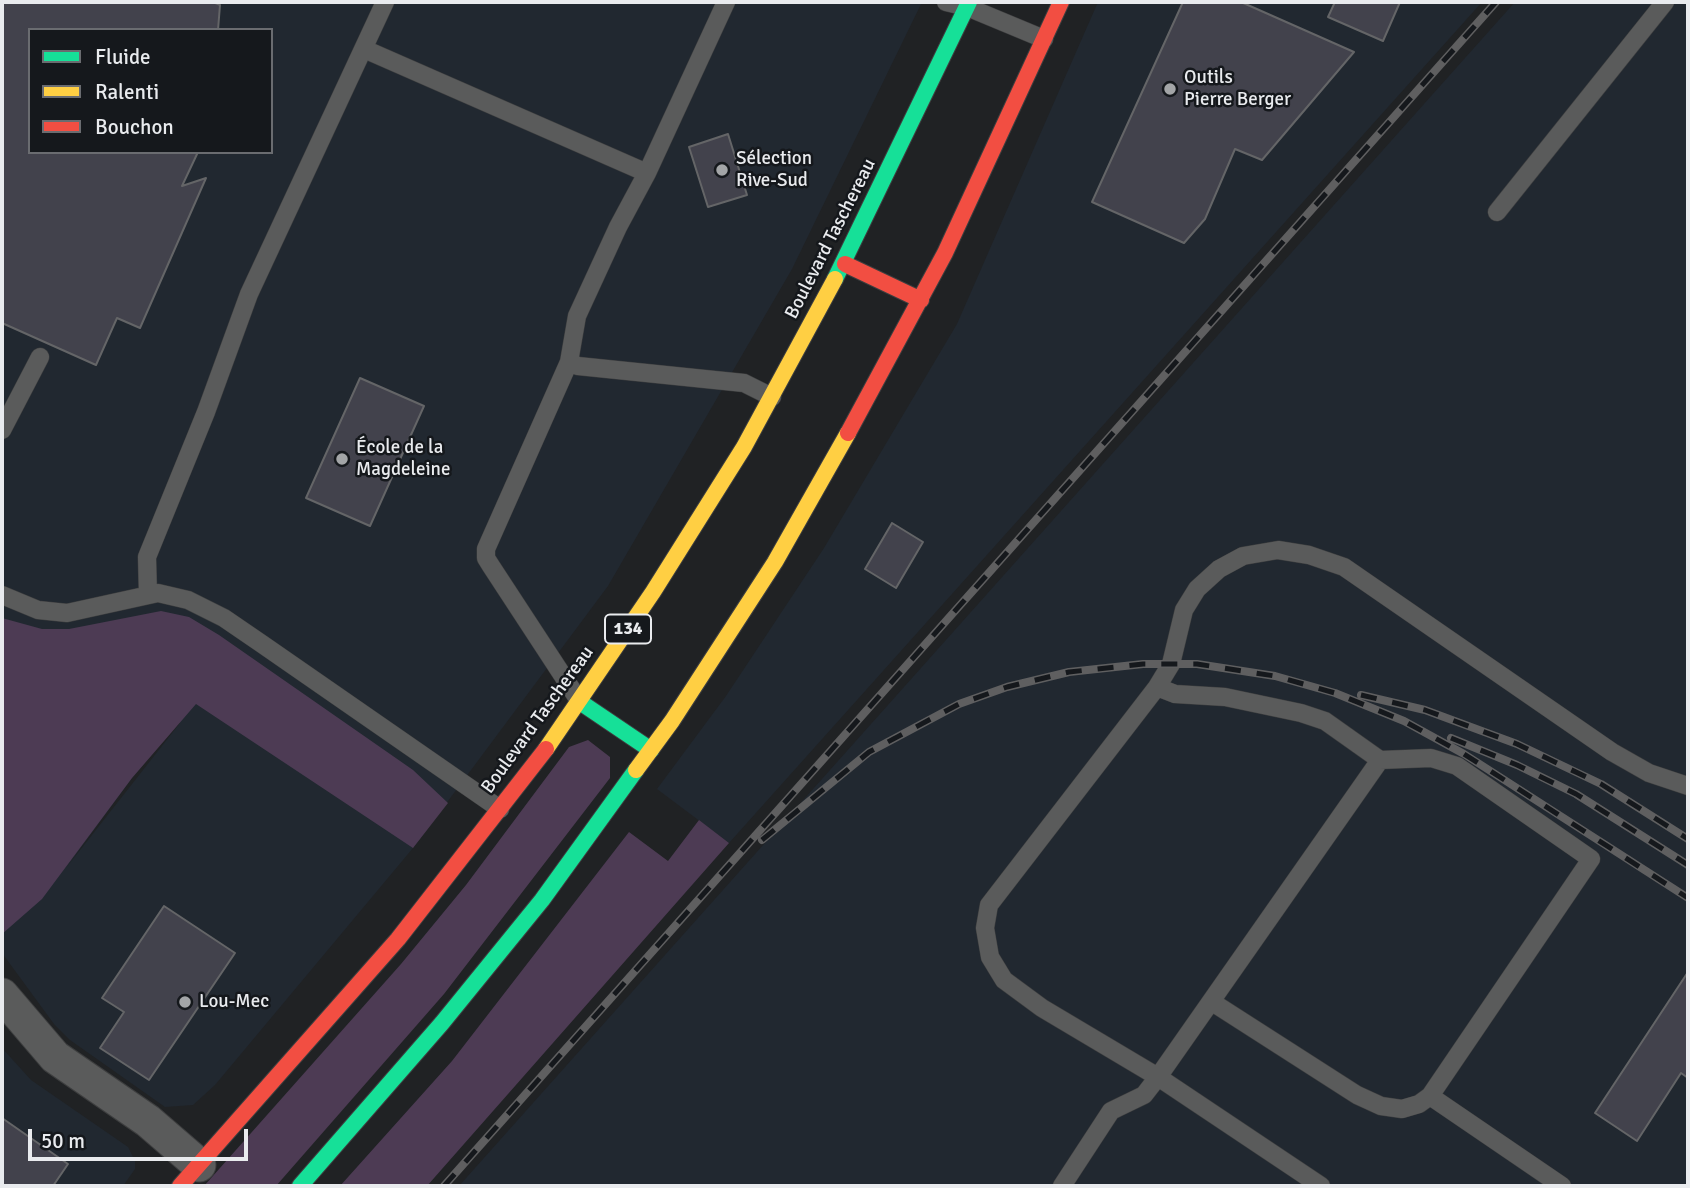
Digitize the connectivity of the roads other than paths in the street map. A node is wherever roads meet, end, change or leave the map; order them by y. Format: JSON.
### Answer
{"nodes":[{"id":1,"x":385,"y":2,"type":"edge"},
{"id":2,"x":726,"y":2,"type":"edge"},
{"id":3,"x":946,"y":2,"type":"edge"},
{"id":4,"x":1061,"y":2,"type":"edge"},
{"id":5,"x":1665,"y":2,"type":"edge"},
{"id":6,"x":968,"y":4,"type":"edge"},
{"id":7,"x":1044,"y":40,"type":"junction"},
{"id":8,"x":364,"y":49,"type":"junction"},
{"id":9,"x":647,"y":173,"type":"junction"},
{"id":10,"x":1497,"y":212,"type":"dead end"},
{"id":11,"x":845,"y":264,"type":"junction"},
{"id":12,"x":921,"y":300,"type":"junction"},
{"id":13,"x":40,"y":357,"type":"dead end"},
{"id":14,"x":569,"y":362,"type":"junction"},
{"id":15,"x":772,"y":397,"type":"junction"},
{"id":16,"x":2,"y":430,"type":"edge"},
{"id":17,"x":2,"y":595,"type":"edge"},
{"id":18,"x":148,"y":595,"type":"junction"},
{"id":19,"x":1157,"y":687,"type":"junction"},
{"id":20,"x":580,"y":702,"type":"junction"},
{"id":21,"x":651,"y":751,"type":"junction"},
{"id":22,"x":1380,"y":760,"type":"junction"},
{"id":23,"x":1688,"y":786,"type":"edge"},
{"id":24,"x":499,"y":809,"type":"junction"},
{"id":25,"x":2,"y":995,"type":"edge"},
{"id":26,"x":1212,"y":1002,"type":"junction"},
{"id":27,"x":1158,"y":1077,"type":"junction"},
{"id":28,"x":1430,"y":1096,"type":"junction"},
{"id":29,"x":190,"y":1176,"type":"edge"},
{"id":30,"x":300,"y":1186,"type":"edge"},
{"id":31,"x":1062,"y":1186,"type":"edge"},
{"id":32,"x":1321,"y":1186,"type":"edge"},
{"id":33,"x":1562,"y":1186,"type":"edge"}],
"edges":[{"from":1,"to":8,"type":"lane"},
{"from":2,"to":9,"type":"lane"},
{"from":3,"to":6,"type":"lane"},
{"from":4,"to":7,"type":"main road"},
{"from":5,"to":10,"type":"lane"},
{"from":6,"to":7,"type":"lane"},
{"from":6,"to":11,"type":"main road","name":"Boulevard Taschereau","number":"134"},
{"from":7,"to":12,"type":"main road"},
{"from":8,"to":9,"type":"lane"},
{"from":8,"to":18,"type":"lane"},
{"from":9,"to":14,"type":"lane"},
{"from":11,"to":12,"type":"main road"},
{"from":11,"to":15,"type":"main road","name":"Boulevard Taschereau","number":"134"},
{"from":12,"to":21,"type":"main road"},
{"from":13,"to":16,"type":"lane"},
{"from":14,"to":15,"type":"lane"},
{"from":14,"to":20,"type":"lane"},
{"from":15,"to":20,"type":"main road","name":"Boulevard Taschereau","number":"134"},
{"from":17,"to":18,"type":"lane"},
{"from":18,"to":24,"type":"lane"},
{"from":19,"to":22,"type":"lane"},
{"from":19,"to":23,"type":"lane"},
{"from":19,"to":27,"type":"lane"},
{"from":20,"to":21,"type":"main road"},
{"from":20,"to":24,"type":"main road","name":"Boulevard Taschereau","number":"134"},
{"from":21,"to":30,"type":"main road"},
{"from":22,"to":26,"type":"lane"},
{"from":22,"to":28,"type":"lane"},
{"from":24,"to":29,"type":"main road","name":"Boulevard Taschereau","number":"134"},
{"from":25,"to":29,"type":"street"},
{"from":26,"to":27,"type":"lane"},
{"from":26,"to":28,"type":"lane"},
{"from":27,"to":31,"type":"lane"},
{"from":27,"to":32,"type":"lane"},
{"from":28,"to":33,"type":"lane"}]}
